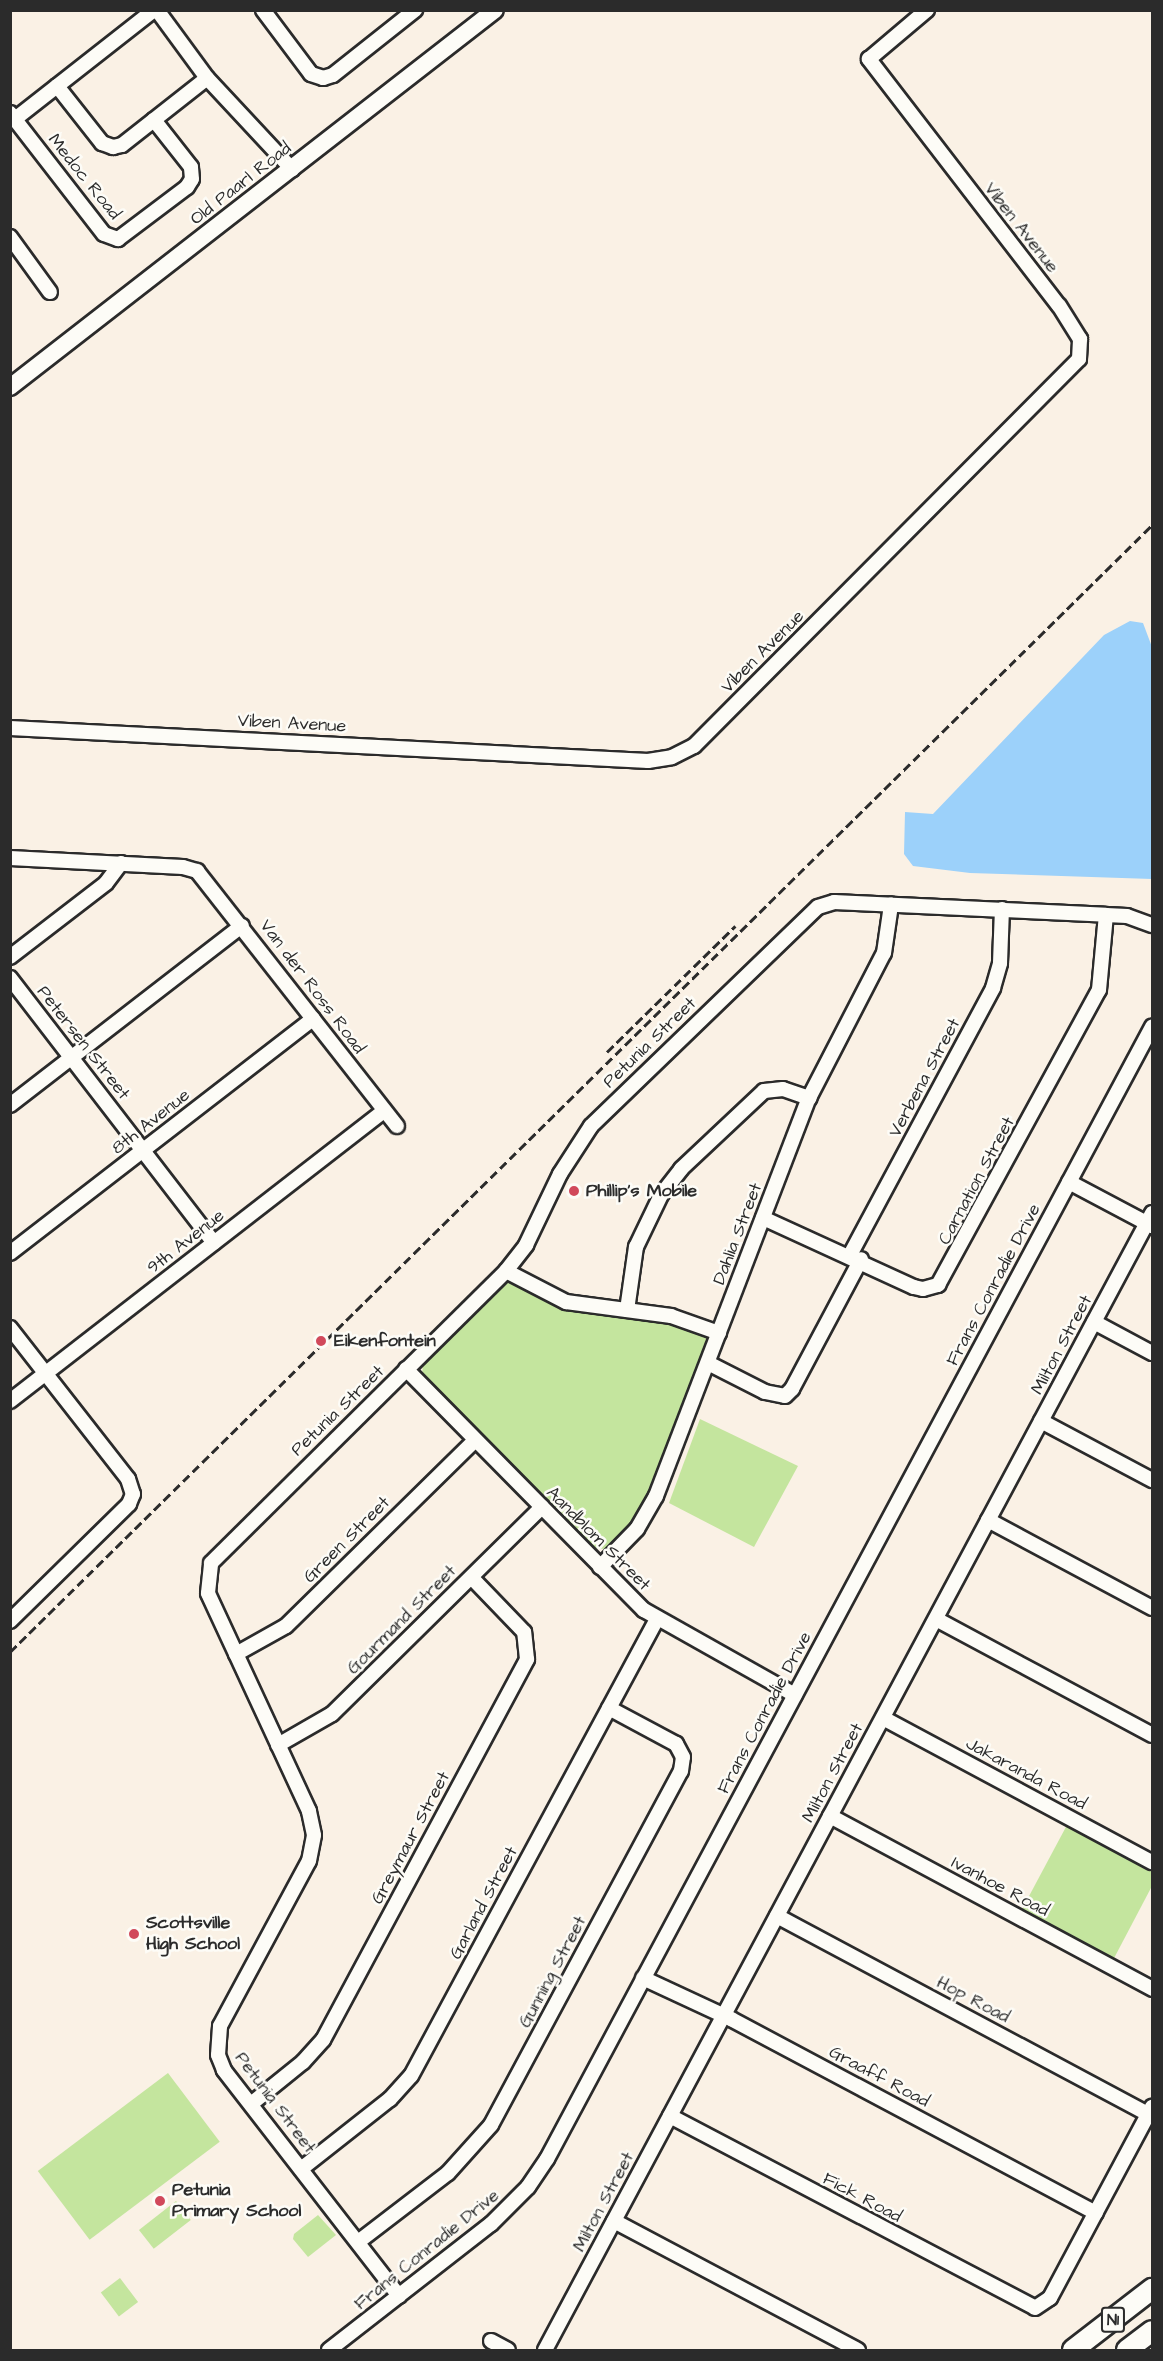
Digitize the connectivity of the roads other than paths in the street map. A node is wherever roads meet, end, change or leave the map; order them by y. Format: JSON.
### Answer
{"nodes":[{"id":1,"x":156,"y":10,"type":"edge"},
{"id":2,"x":415,"y":10,"type":"edge"},
{"id":3,"x":495,"y":10,"type":"edge"},
{"id":4,"x":927,"y":10,"type":"edge"},
{"id":5,"x":271,"y":13,"type":"edge"},
{"id":6,"x":207,"y":78,"type":"junction"},
{"id":7,"x":57,"y":86,"type":"junction"},
{"id":8,"x":13,"y":116,"type":"edge"},
{"id":9,"x":154,"y":120,"type":"junction"},
{"id":10,"x":292,"y":170,"type":"junction"},
{"id":11,"x":11,"y":240,"type":"edge"},
{"id":12,"x":50,"y":292,"type":"dead end"},
{"id":13,"x":10,"y":387,"type":"edge"},
{"id":14,"x":10,"y":728,"type":"edge"},
{"id":15,"x":10,"y":858,"type":"edge"},
{"id":16,"x":121,"y":863,"type":"junction"},
{"id":17,"x":891,"y":905,"type":"junction"},
{"id":18,"x":1002,"y":909,"type":"junction"},
{"id":19,"x":1106,"y":915,"type":"junction"},
{"id":20,"x":1152,"y":925,"type":"edge"},
{"id":21,"x":242,"y":926,"type":"junction"},
{"id":22,"x":10,"y":957,"type":"edge"},
{"id":23,"x":10,"y":978,"type":"edge"},
{"id":24,"x":313,"y":1019,"type":"junction"},
{"id":25,"x":1152,"y":1027,"type":"edge"},
{"id":26,"x":72,"y":1058,"type":"junction"},
{"id":27,"x":809,"y":1098,"type":"junction"},
{"id":28,"x":10,"y":1105,"type":"edge"},
{"id":29,"x":384,"y":1111,"type":"junction"},
{"id":30,"x":397,"y":1126,"type":"dead end"},
{"id":31,"x":142,"y":1151,"type":"junction"},
{"id":32,"x":1069,"y":1182,"type":"junction"},
{"id":33,"x":763,"y":1218,"type":"junction"},
{"id":34,"x":1151,"y":1221,"type":"edge"},
{"id":35,"x":214,"y":1243,"type":"junction"},
{"id":36,"x":10,"y":1253,"type":"edge"},
{"id":37,"x":856,"y":1257,"type":"junction"},
{"id":38,"x":506,"y":1271,"type":"junction"},
{"id":39,"x":627,"y":1310,"type":"junction"},
{"id":40,"x":1094,"y":1322,"type":"junction"},
{"id":41,"x":10,"y":1328,"type":"edge"},
{"id":42,"x":719,"y":1333,"type":"junction"},
{"id":43,"x":1152,"y":1353,"type":"edge"},
{"id":44,"x":708,"y":1363,"type":"junction"},
{"id":45,"x":406,"y":1369,"type":"junction"},
{"id":46,"x":46,"y":1374,"type":"junction"},
{"id":47,"x":10,"y":1401,"type":"edge"},
{"id":48,"x":1041,"y":1421,"type":"junction"},
{"id":49,"x":475,"y":1440,"type":"junction"},
{"id":50,"x":1152,"y":1480,"type":"edge"},
{"id":51,"x":542,"y":1507,"type":"junction"},
{"id":52,"x":988,"y":1520,"type":"junction"},
{"id":53,"x":600,"y":1567,"type":"junction"},
{"id":54,"x":471,"y":1577,"type":"junction"},
{"id":55,"x":1152,"y":1608,"type":"edge"},
{"id":56,"x":657,"y":1619,"type":"junction"},
{"id":57,"x":936,"y":1619,"type":"junction"},
{"id":58,"x":10,"y":1621,"type":"edge"},
{"id":59,"x":236,"y":1654,"type":"junction"},
{"id":60,"x":795,"y":1695,"type":"junction"},
{"id":61,"x":609,"y":1708,"type":"junction"},
{"id":62,"x":883,"y":1718,"type":"junction"},
{"id":63,"x":1152,"y":1735,"type":"edge"},
{"id":64,"x":278,"y":1745,"type":"junction"},
{"id":65,"x":830,"y":1816,"type":"junction"},
{"id":66,"x":1152,"y":1862,"type":"edge"},
{"id":67,"x":777,"y":1916,"type":"junction"},
{"id":68,"x":644,"y":1978,"type":"junction"},
{"id":69,"x":1152,"y":1989,"type":"edge"},
{"id":70,"x":723,"y":2016,"type":"junction"},
{"id":71,"x":251,"y":2104,"type":"junction"},
{"id":72,"x":1151,"y":2112,"type":"edge"},
{"id":73,"x":670,"y":2116,"type":"junction"},
{"id":74,"x":301,"y":2169,"type":"junction"},
{"id":75,"x":1096,"y":2213,"type":"junction"},
{"id":76,"x":614,"y":2221,"type":"junction"},
{"id":77,"x":358,"y":2242,"type":"junction"},
{"id":78,"x":1152,"y":2289,"type":"edge"},
{"id":79,"x":399,"y":2296,"type":"junction"},
{"id":80,"x":1152,"y":2331,"type":"edge"},
{"id":81,"x":491,"y":2341,"type":"dead end"},
{"id":82,"x":329,"y":2350,"type":"edge"},
{"id":83,"x":508,"y":2350,"type":"edge"},
{"id":84,"x":545,"y":2350,"type":"edge"},
{"id":85,"x":858,"y":2350,"type":"edge"},
{"id":86,"x":1073,"y":2350,"type":"edge"},
{"id":87,"x":1127,"y":2350,"type":"edge"}],
"edges":[{"from":1,"to":6,"type":"street"},
{"from":1,"to":7,"type":"street"},
{"from":2,"to":5,"type":"street"},
{"from":3,"to":10,"type":"main road","name":"Old Paarl Road"},
{"from":4,"to":14,"type":"street","name":"Viben Avenue"},
{"from":6,"to":9,"type":"street"},
{"from":6,"to":10,"type":"street"},
{"from":7,"to":8,"type":"street"},
{"from":7,"to":9,"type":"street"},
{"from":8,"to":9,"type":"street","name":"Medoc Road"},
{"from":10,"to":13,"type":"main road","name":"Old Paarl Road"},
{"from":11,"to":12,"type":"street"},
{"from":15,"to":16,"type":"street"},
{"from":16,"to":21,"type":"street","name":"Van der Ross Road"},
{"from":16,"to":22,"type":"street"},
{"from":17,"to":18,"type":"street","name":"Petunia Street"},
{"from":17,"to":27,"type":"street","name":"Dahlia Street"},
{"from":17,"to":38,"type":"street","name":"Petunia Street"},
{"from":18,"to":19,"type":"street","name":"Petunia Street"},
{"from":18,"to":37,"type":"street","name":"Verbena Street"},
{"from":19,"to":20,"type":"street","name":"Petunia Street"},
{"from":19,"to":37,"type":"street","name":"Carnation Street"},
{"from":21,"to":24,"type":"street","name":"Van der Ross Road"},
{"from":21,"to":26,"type":"street"},
{"from":23,"to":26,"type":"street","name":"Petersen Street"},
{"from":24,"to":29,"type":"street","name":"Van der Ross Road"},
{"from":24,"to":31,"type":"street","name":"8th Avenue"},
{"from":25,"to":32,"type":"street","name":"Frans Conradie Drive"},
{"from":26,"to":28,"type":"street"},
{"from":26,"to":31,"type":"street","name":"Petersen Street"},
{"from":27,"to":33,"type":"street","name":"Dahlia Street"},
{"from":27,"to":39,"type":"street"},
{"from":29,"to":30,"type":"street","name":"Van der Ross Road"},
{"from":29,"to":35,"type":"street","name":"9th Avenue"},
{"from":31,"to":35,"type":"street","name":"Petersen Street"},
{"from":31,"to":36,"type":"street","name":"8th Avenue"},
{"from":32,"to":34,"type":"street"},
{"from":32,"to":60,"type":"street","name":"Frans Conradie Drive"},
{"from":33,"to":37,"type":"street","name":"Carnation Street"},
{"from":33,"to":42,"type":"street","name":"Dahlia Street"},
{"from":34,"to":40,"type":"street","name":"Milton Street"},
{"from":35,"to":46,"type":"street","name":"9th Avenue"},
{"from":37,"to":44,"type":"street","name":"Verbena Street"},
{"from":38,"to":39,"type":"street"},
{"from":38,"to":45,"type":"street","name":"Petunia Street"},
{"from":39,"to":42,"type":"street"},
{"from":40,"to":43,"type":"street"},
{"from":40,"to":48,"type":"street","name":"Milton Street"},
{"from":41,"to":46,"type":"street"},
{"from":42,"to":44,"type":"street","name":"Dahlia Street"},
{"from":44,"to":53,"type":"street","name":"Dahlia Street"},
{"from":45,"to":49,"type":"street","name":"Aandblom Street"},
{"from":45,"to":59,"type":"street","name":"Petunia Street"},
{"from":46,"to":47,"type":"street","name":"9th Avenue"},
{"from":46,"to":58,"type":"street"},
{"from":48,"to":50,"type":"street"},
{"from":48,"to":52,"type":"street","name":"Milton Street"},
{"from":49,"to":51,"type":"street","name":"Aandblom Street"},
{"from":49,"to":59,"type":"street","name":"Green Street"},
{"from":51,"to":53,"type":"street","name":"Aandblom Street"},
{"from":51,"to":54,"type":"street","name":"Gourmand Street"},
{"from":52,"to":55,"type":"street"},
{"from":52,"to":57,"type":"street","name":"Milton Street"},
{"from":53,"to":56,"type":"street","name":"Aandblom Street"},
{"from":54,"to":64,"type":"street","name":"Gourmand Street"},
{"from":54,"to":71,"type":"street","name":"Greymaur Street"},
{"from":56,"to":60,"type":"street","name":"Aandblom Street"},
{"from":56,"to":61,"type":"street","name":"Garland Street"},
{"from":57,"to":62,"type":"street","name":"Milton Street"},
{"from":57,"to":63,"type":"street"},
{"from":59,"to":64,"type":"street","name":"Petunia Street"},
{"from":60,"to":68,"type":"street","name":"Frans Conradie Drive"},
{"from":61,"to":74,"type":"street","name":"Garland Street"},
{"from":61,"to":77,"type":"street","name":"Gunning Street"},
{"from":62,"to":65,"type":"street","name":"Milton Street"},
{"from":62,"to":66,"type":"street","name":"Jakaranda Road"},
{"from":64,"to":71,"type":"street","name":"Petunia Street"},
{"from":65,"to":67,"type":"street","name":"Milton Street"},
{"from":65,"to":69,"type":"street","name":"Ivanhoe Road"},
{"from":67,"to":70,"type":"street","name":"Milton Street"},
{"from":67,"to":72,"type":"street","name":"Hop Road"},
{"from":68,"to":70,"type":"street","name":"Graaff Road"},
{"from":68,"to":79,"type":"street","name":"Frans Conradie Drive"},
{"from":70,"to":73,"type":"street","name":"Milton Street"},
{"from":70,"to":75,"type":"street","name":"Graaff Road"},
{"from":71,"to":74,"type":"street","name":"Petunia Street"},
{"from":72,"to":75,"type":"street"},
{"from":73,"to":75,"type":"street","name":"Fick Road"},
{"from":73,"to":76,"type":"street","name":"Milton Street"},
{"from":74,"to":77,"type":"street","name":"Petunia Street"},
{"from":76,"to":84,"type":"street","name":"Milton Street"},
{"from":76,"to":85,"type":"street"},
{"from":77,"to":79,"type":"street","name":"Petunia Street"},
{"from":78,"to":86,"type":"highway","number":"N1"},
{"from":79,"to":82,"type":"street","name":"Frans Conradie Drive"},
{"from":80,"to":87,"type":"highway","number":"N1"},
{"from":81,"to":83,"type":"street"}]}
